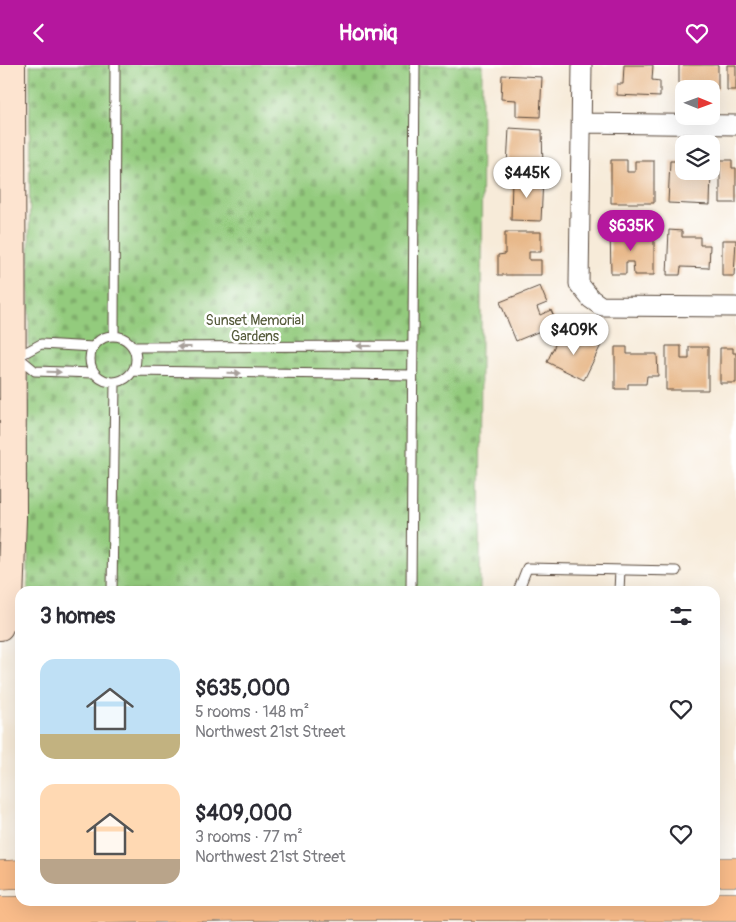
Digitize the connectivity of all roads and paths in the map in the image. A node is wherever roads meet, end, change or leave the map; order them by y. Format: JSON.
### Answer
{"nodes":[{"id":1,"x":12,"y":65,"type":"edge"},
{"id":2,"x":115,"y":65,"type":"edge"},
{"id":3,"x":415,"y":65,"type":"edge"},
{"id":4,"x":582,"y":65,"type":"edge"},
{"id":5,"x":582,"y":123,"type":"junction"},
{"id":6,"x":736,"y":125,"type":"edge"},
{"id":7,"x":7,"y":303,"type":"edge"},
{"id":8,"x":736,"y":307,"type":"edge"},
{"id":9,"x":114,"y":335,"type":"junction"},
{"id":10,"x":413,"y":346,"type":"junction"},
{"id":11,"x":93,"y":347,"type":"junction"},
{"id":12,"x":133,"y":347,"type":"junction"},
{"id":13,"x":11,"y":357,"type":"edge"},
{"id":14,"x":133,"y":371,"type":"junction"},
{"id":15,"x":94,"y":373,"type":"junction"},
{"id":16,"x":412,"y":375,"type":"junction"},
{"id":17,"x":115,"y":383,"type":"junction"},
{"id":18,"x":6,"y":438,"type":"edge"},
{"id":19,"x":620,"y":570,"type":"junction"},
{"id":20,"x":676,"y":571,"type":"dead end"},
{"id":21,"x":112,"y":586,"type":"edge"},
{"id":22,"x":411,"y":586,"type":"edge"},
{"id":23,"x":520,"y":586,"type":"edge"},
{"id":24,"x":619,"y":586,"type":"edge"},
{"id":25,"x":0,"y":627,"type":"edge"},
{"id":26,"x":720,"y":872,"type":"edge"},
{"id":27,"x":736,"y":872,"type":"edge"},
{"id":28,"x":15,"y":874,"type":"edge"},
{"id":29,"x":0,"y":875,"type":"edge"},
{"id":30,"x":592,"y":906,"type":"edge"},
{"id":31,"x":719,"y":906,"type":"edge"},
{"id":32,"x":736,"y":907,"type":"edge"},
{"id":33,"x":408,"y":910,"type":"edge"},
{"id":34,"x":0,"y":911,"type":"edge"},
{"id":35,"x":221,"y":915,"type":"edge"}],
"edges":[{"from":1,"to":7,"type":"street"},
{"from":2,"to":9,"type":"lane"},
{"from":3,"to":10,"type":"lane"},
{"from":4,"to":5,"type":"street"},
{"from":5,"to":6,"type":"street"},
{"from":5,"to":8,"type":"street"},
{"from":7,"to":13,"type":"street"},
{"from":9,"to":11,"type":"lane"},
{"from":9,"to":12,"type":"lane"},
{"from":10,"to":12,"type":"lane","one_way":true},
{"from":10,"to":16,"type":"lane"},
{"from":11,"to":13,"type":"lane"},
{"from":11,"to":15,"type":"lane"},
{"from":12,"to":14,"type":"lane"},
{"from":13,"to":15,"type":"lane","one_way":true},
{"from":13,"to":18,"type":"street"},
{"from":14,"to":16,"type":"lane","one_way":true},
{"from":14,"to":17,"type":"lane"},
{"from":15,"to":17,"type":"lane"},
{"from":16,"to":22,"type":"lane"},
{"from":17,"to":21,"type":"lane"},
{"from":18,"to":25,"type":"street"},
{"from":19,"to":20,"type":"lane"},
{"from":19,"to":23,"type":"lane"},
{"from":19,"to":24,"type":"lane"},
{"from":26,"to":27,"type":"main road"},
{"from":28,"to":29,"type":"main road"},
{"from":30,"to":33,"type":"main road"},
{"from":31,"to":32,"type":"main road"},
{"from":33,"to":35,"type":"main road"},
{"from":34,"to":35,"type":"main road"}]}
